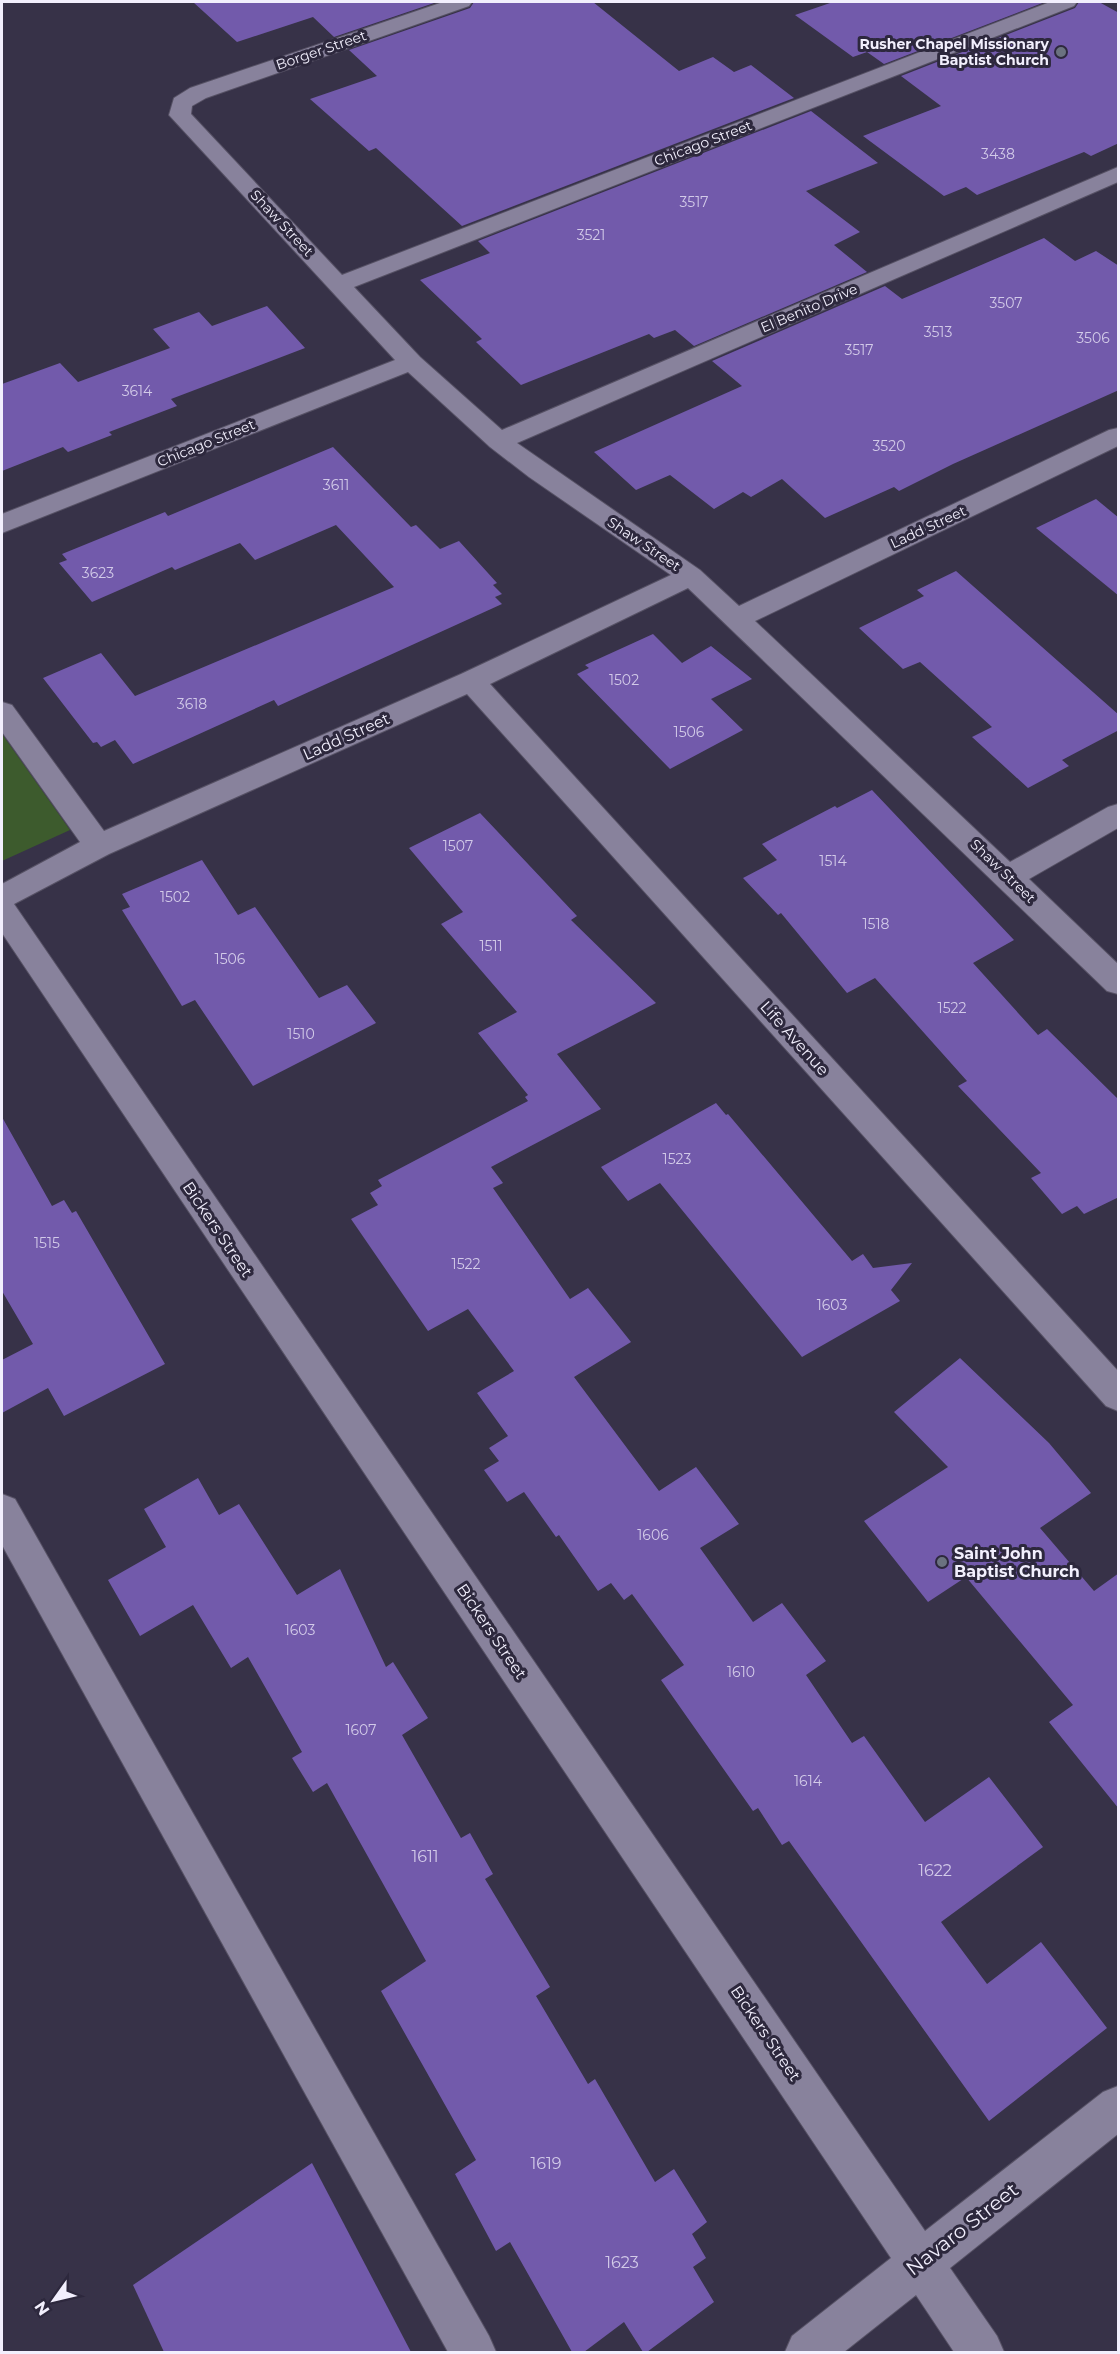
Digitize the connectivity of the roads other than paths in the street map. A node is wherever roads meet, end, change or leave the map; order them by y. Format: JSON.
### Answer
{"nodes":[{"id":1,"x":462,"y":2,"type":"edge"},
{"id":2,"x":1067,"y":2,"type":"edge"},
{"id":3,"x":182,"y":103,"type":"joint"},
{"id":4,"x":1119,"y":174,"type":"edge"},
{"id":5,"x":339,"y":284,"type":"junction"},
{"id":6,"x":411,"y":362,"type":"junction"},
{"id":7,"x":1119,"y":436,"type":"edge"},
{"id":8,"x":499,"y":441,"type":"junction"},
{"id":9,"x":2,"y":524,"type":"edge"},
{"id":10,"x":691,"y":576,"type":"junction"},
{"id":11,"x":738,"y":618,"type":"junction"},
{"id":12,"x":471,"y":681,"type":"junction"},
{"id":13,"x":2,"y":712,"type":"edge"},
{"id":14,"x":1119,"y":815,"type":"edge"},
{"id":15,"x":99,"y":846,"type":"junction"},
{"id":16,"x":1009,"y":876,"type":"junction"},
{"id":17,"x":2,"y":897,"type":"edge"},
{"id":18,"x":2,"y":910,"type":"edge"},
{"id":19,"x":1119,"y":982,"type":"edge"},
{"id":20,"x":1119,"y":1395,"type":"edge"},
{"id":21,"x":2,"y":1511,"type":"edge"},
{"id":22,"x":1119,"y":2107,"type":"edge"},
{"id":23,"x":921,"y":2261,"type":"junction"},
{"id":24,"x":473,"y":2352,"type":"edge"},
{"id":25,"x":808,"y":2352,"type":"edge"},
{"id":26,"x":981,"y":2352,"type":"edge"}],
"edges":[{"from":1,"to":3,"type":"street","name":"Borger Street"},
{"from":2,"to":5,"type":"street","name":"Chicago Street"},
{"from":3,"to":5,"type":"street","name":"Shaw Street"},
{"from":4,"to":8,"type":"street","name":"El Benito Drive"},
{"from":5,"to":6,"type":"street","name":"Shaw Street"},
{"from":6,"to":8,"type":"street","name":"Shaw Street"},
{"from":6,"to":9,"type":"street","name":"Chicago Street"},
{"from":7,"to":11,"type":"street","name":"Ladd Street"},
{"from":8,"to":10,"type":"street","name":"Shaw Street"},
{"from":10,"to":11,"type":"street","name":"Shaw Street"},
{"from":10,"to":12,"type":"street","name":"Ladd Street"},
{"from":11,"to":16,"type":"street","name":"Shaw Street"},
{"from":12,"to":15,"type":"street","name":"Ladd Street"},
{"from":12,"to":20,"type":"street","name":"Life Avenue"},
{"from":13,"to":15,"type":"street"},
{"from":14,"to":16,"type":"street"},
{"from":15,"to":17,"type":"street","name":"Ladd Street"},
{"from":16,"to":19,"type":"street","name":"Shaw Street"},
{"from":18,"to":23,"type":"street","name":"Bickers Street"},
{"from":21,"to":24,"type":"street"},
{"from":22,"to":23,"type":"street","name":"Navaro Street"},
{"from":23,"to":25,"type":"street","name":"Navaro Street"},
{"from":23,"to":26,"type":"street","name":"Bickers Street"}]}
